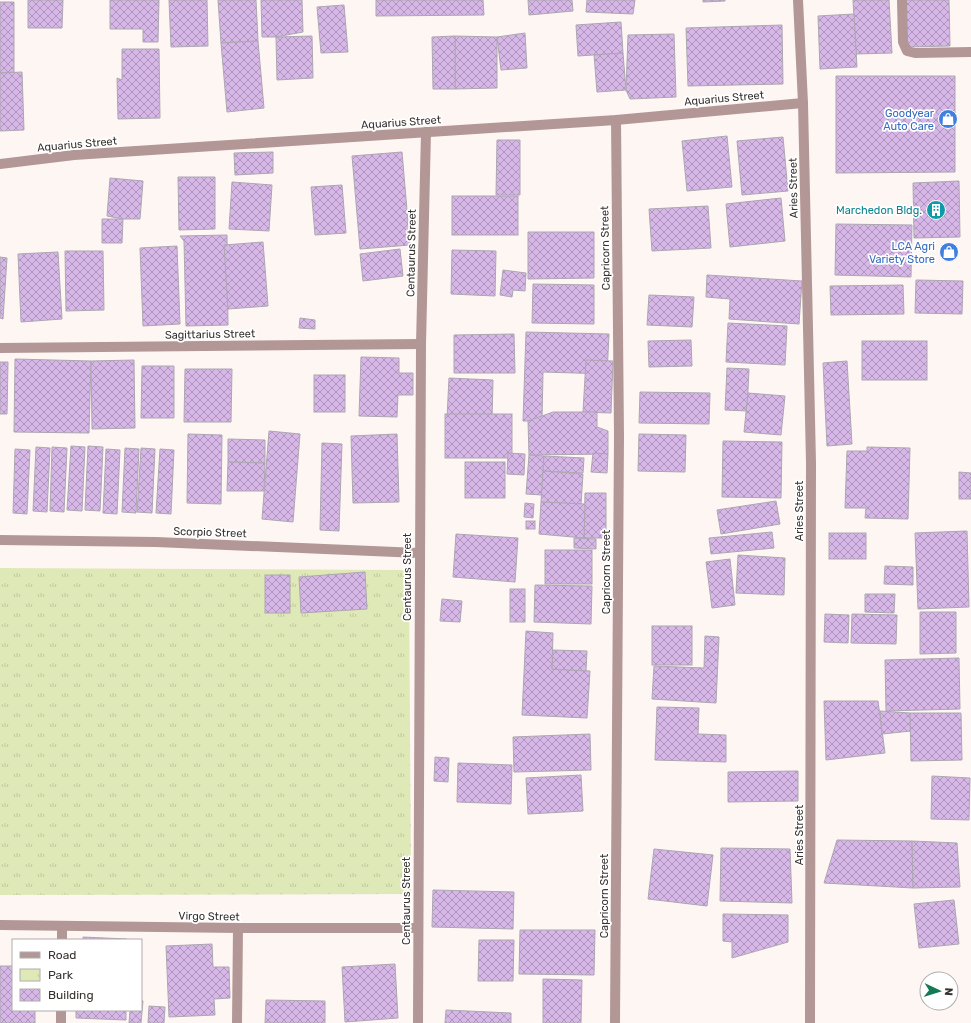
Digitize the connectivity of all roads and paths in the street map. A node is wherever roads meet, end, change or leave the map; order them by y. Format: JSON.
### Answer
{"nodes":[{"id":1,"x":798,"y":0,"type":"edge"},
{"id":2,"x":902,"y":0,"type":"edge"},
{"id":3,"x":971,"y":52,"type":"edge"},
{"id":4,"x":803,"y":103,"type":"junction"},
{"id":5,"x":616,"y":120,"type":"junction"},
{"id":6,"x":426,"y":132,"type":"junction"},
{"id":7,"x":0,"y":164,"type":"edge"},
{"id":8,"x":421,"y":344,"type":"junction"},
{"id":9,"x":0,"y":348,"type":"edge"},
{"id":10,"x":0,"y":540,"type":"edge"},
{"id":11,"x":419,"y":553,"type":"junction"},
{"id":12,"x":0,"y":924,"type":"edge"},
{"id":13,"x":62,"y":926,"type":"junction"},
{"id":14,"x":238,"y":928,"type":"junction"},
{"id":15,"x":417,"y":928,"type":"junction"},
{"id":16,"x":62,"y":939,"type":"edge"},
{"id":17,"x":61,"y":1011,"type":"edge"},
{"id":18,"x":61,"y":1023,"type":"edge"},
{"id":19,"x":237,"y":1023,"type":"edge"},
{"id":20,"x":418,"y":1023,"type":"edge"},
{"id":21,"x":615,"y":1023,"type":"edge"},
{"id":22,"x":810,"y":1023,"type":"edge"}],
"edges":[{"from":1,"to":4,"type":"street","name":"Aries Street"},
{"from":2,"to":3,"type":"street"},
{"from":4,"to":5,"type":"street","name":"Aquarius Street"},
{"from":4,"to":22,"type":"street","name":"Aries Street"},
{"from":5,"to":6,"type":"street","name":"Aquarius Street"},
{"from":5,"to":21,"type":"street","name":"Capricorn Street"},
{"from":6,"to":7,"type":"street","name":"Aquarius Street"},
{"from":6,"to":8,"type":"street","name":"Centaurus Street"},
{"from":8,"to":9,"type":"street","name":"Sagittarius Street"},
{"from":8,"to":11,"type":"street","name":"Centaurus Street"},
{"from":10,"to":11,"type":"street","name":"Scorpio Street"},
{"from":11,"to":15,"type":"street","name":"Centaurus Street"},
{"from":12,"to":13,"type":"street","name":"Virgo Street"},
{"from":13,"to":14,"type":"street","name":"Virgo Street"},
{"from":13,"to":16,"type":"street"},
{"from":14,"to":15,"type":"street","name":"Virgo Street"},
{"from":14,"to":19,"type":"street"},
{"from":15,"to":20,"type":"street","name":"Centaurus Street"},
{"from":17,"to":18,"type":"street"}]}
